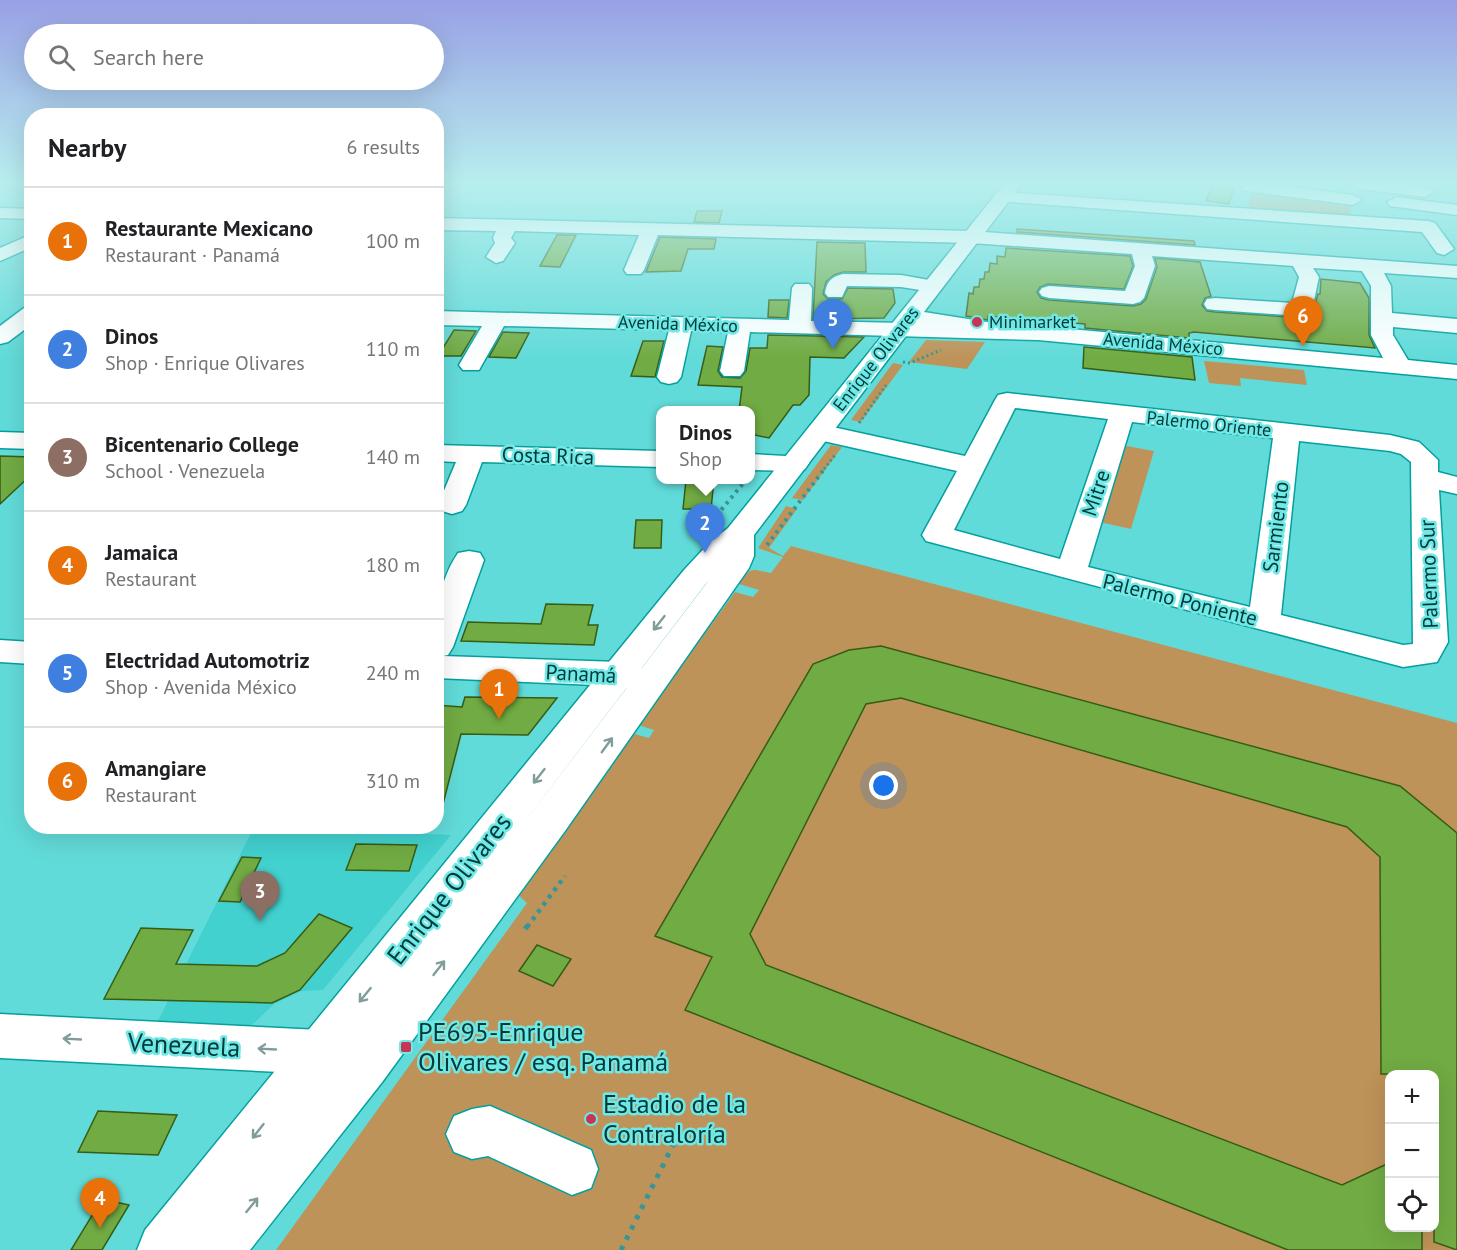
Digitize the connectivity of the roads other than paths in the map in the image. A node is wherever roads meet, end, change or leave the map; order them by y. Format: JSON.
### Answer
{"nodes":[{"id":1,"x":496,"y":242,"type":"edge"},
{"id":2,"x":645,"y":242,"type":"edge"},
{"id":3,"x":967,"y":242,"type":"edge"},
{"id":4,"x":993,"y":242,"type":"edge"},
{"id":5,"x":1439,"y":242,"type":"edge"},
{"id":6,"x":24,"y":244,"type":"edge"},
{"id":7,"x":1141,"y":249,"type":"junction"},
{"id":8,"x":1444,"y":249,"type":"dead end"},
{"id":9,"x":488,"y":252,"type":"dead end"},
{"id":10,"x":0,"y":255,"type":"edge"},
{"id":11,"x":1064,"y":260,"type":"junction"},
{"id":12,"x":1299,"y":260,"type":"junction"},
{"id":13,"x":1369,"y":265,"type":"junction"},
{"id":14,"x":634,"y":270,"type":"dead end"},
{"id":15,"x":1224,"y":270,"type":"junction"},
{"id":16,"x":1455,"y":274,"type":"edge"},
{"id":17,"x":933,"y":286,"type":"junction"},
{"id":18,"x":802,"y":288,"type":"dead end"},
{"id":19,"x":836,"y":293,"type":"dead end"},
{"id":20,"x":1215,"y":304,"type":"junction"},
{"id":21,"x":444,"y":318,"type":"edge"},
{"id":22,"x":24,"y":319,"type":"edge"},
{"id":23,"x":497,"y":319,"type":"junction"},
{"id":24,"x":1382,"y":319,"type":"junction"},
{"id":25,"x":1045,"y":321,"type":"junction"},
{"id":26,"x":904,"y":324,"type":"junction"},
{"id":27,"x":681,"y":325,"type":"junction"},
{"id":28,"x":740,"y":326,"type":"junction"},
{"id":29,"x":1457,"y":326,"type":"edge"},
{"id":30,"x":800,"y":328,"type":"junction"},
{"id":31,"x":0,"y":336,"type":"edge"},
{"id":32,"x":1210,"y":349,"type":"junction"},
{"id":33,"x":471,"y":365,"type":"dead end"},
{"id":34,"x":1400,"y":367,"type":"junction"},
{"id":35,"x":732,"y":371,"type":"dead end"},
{"id":36,"x":1454,"y":375,"type":"edge"},
{"id":37,"x":669,"y":377,"type":"dead end"},
{"id":38,"x":1122,"y":414,"type":"junction"},
{"id":39,"x":823,"y":427,"type":"junction"},
{"id":40,"x":1287,"y":432,"type":"junction"},
{"id":41,"x":0,"y":440,"type":"edge"},
{"id":42,"x":24,"y":441,"type":"edge"},
{"id":43,"x":1410,"y":448,"type":"joint"},
{"id":44,"x":444,"y":453,"type":"edge"},
{"id":45,"x":472,"y":454,"type":"junction"},
{"id":46,"x":656,"y":459,"type":"edge"},
{"id":47,"x":976,"y":460,"type":"junction"},
{"id":48,"x":755,"y":462,"type":"edge"},
{"id":49,"x":795,"y":463,"type":"junction"},
{"id":50,"x":1425,"y":485,"type":"junction"},
{"id":51,"x":1457,"y":486,"type":"edge"},
{"id":52,"x":1457,"y":496,"type":"edge"},
{"id":53,"x":452,"y":505,"type":"dead end"},
{"id":54,"x":469,"y":560,"type":"dead end"},
{"id":55,"x":1071,"y":572,"type":"junction"},
{"id":56,"x":1264,"y":621,"type":"junction"},
{"id":57,"x":444,"y":626,"type":"edge"},
{"id":58,"x":0,"y":651,"type":"edge"},
{"id":59,"x":24,"y":652,"type":"edge"},
{"id":60,"x":1425,"y":654,"type":"joint"},
{"id":61,"x":444,"y":667,"type":"edge"},
{"id":62,"x":636,"y":678,"type":"junction"},
{"id":63,"x":0,"y":1035,"type":"edge"},
{"id":64,"x":343,"y":1058,"type":"junction"},
{"id":65,"x":472,"y":1134,"type":"dead end"},
{"id":66,"x":572,"y":1169,"type":"dead end"},
{"id":67,"x":165,"y":1250,"type":"edge"},
{"id":68,"x":215,"y":1250,"type":"edge"}],
"edges":[{"from":1,"to":9,"type":"street"},
{"from":2,"to":14,"type":"street"},
{"from":3,"to":17,"type":"street","name":"Enrique Olivares"},
{"from":4,"to":11,"type":"street"},
{"from":5,"to":8,"type":"street"},
{"from":6,"to":10,"type":"street"},
{"from":7,"to":11,"type":"street"},
{"from":7,"to":15,"type":"street"},
{"from":7,"to":25,"type":"street"},
{"from":11,"to":25,"type":"street"},
{"from":12,"to":13,"type":"street"},
{"from":12,"to":15,"type":"street"},
{"from":12,"to":20,"type":"street"},
{"from":13,"to":16,"type":"street"},
{"from":13,"to":24,"type":"street"},
{"from":15,"to":20,"type":"street"},
{"from":17,"to":19,"type":"street"},
{"from":17,"to":26,"type":"street","name":"Enrique Olivares"},
{"from":18,"to":30,"type":"street"},
{"from":20,"to":32,"type":"street"},
{"from":21,"to":23,"type":"street","name":"Avenida México"},
{"from":22,"to":31,"type":"street"},
{"from":23,"to":27,"type":"street","name":"Avenida México"},
{"from":23,"to":33,"type":"street"},
{"from":24,"to":29,"type":"street"},
{"from":24,"to":34,"type":"street"},
{"from":25,"to":26,"type":"street","name":"Avenida México"},
{"from":25,"to":32,"type":"street","name":"Avenida México"},
{"from":26,"to":30,"type":"street","name":"Avenida México"},
{"from":26,"to":39,"type":"street","name":"Enrique Olivares"},
{"from":27,"to":28,"type":"street","name":"Avenida México"},
{"from":27,"to":37,"type":"street"},
{"from":28,"to":30,"type":"street","name":"Avenida México"},
{"from":28,"to":35,"type":"street"},
{"from":32,"to":34,"type":"street","name":"Avenida México"},
{"from":34,"to":36,"type":"street","name":"Avenida México"},
{"from":38,"to":40,"type":"street","name":"Palermo Oriente"},
{"from":38,"to":47,"type":"street","name":"Palermo Oriente"},
{"from":38,"to":55,"type":"street","name":"Mitre"},
{"from":39,"to":47,"type":"street"},
{"from":39,"to":49,"type":"street","name":"Enrique Olivares"},
{"from":40,"to":43,"type":"street","name":"Palermo Oriente"},
{"from":40,"to":56,"type":"street","name":"Sarmiento"},
{"from":41,"to":42,"type":"street"},
{"from":43,"to":50,"type":"street","name":"Palermo Sur"},
{"from":44,"to":45,"type":"street","name":"Costa Rica"},
{"from":45,"to":46,"type":"street","name":"Costa Rica"},
{"from":45,"to":53,"type":"street"},
{"from":47,"to":55,"type":"street","name":"Palermo Poniente"},
{"from":48,"to":49,"type":"street"},
{"from":49,"to":62,"type":"street","name":"Enrique Olivares"},
{"from":50,"to":51,"type":"street"},
{"from":50,"to":52,"type":"street","name":"Palermo Sur"},
{"from":50,"to":60,"type":"street","name":"Palermo Sur"},
{"from":54,"to":57,"type":"street"},
{"from":55,"to":56,"type":"street","name":"Palermo Poniente"},
{"from":56,"to":60,"type":"street","name":"Palermo Poniente"},
{"from":58,"to":59,"type":"street"},
{"from":61,"to":62,"type":"street","name":"Panamá"},
{"from":62,"to":64,"type":"street","name":"Enrique Olivares"},
{"from":64,"to":63,"type":"street","name":"Venezuela","one_way":true},
{"from":64,"to":67,"type":"street","name":"Enrique Olivares","one_way":true},
{"from":68,"to":64,"type":"street","name":"Enrique Olivares","one_way":true},
{"from":65,"to":66,"type":"street"}]}
